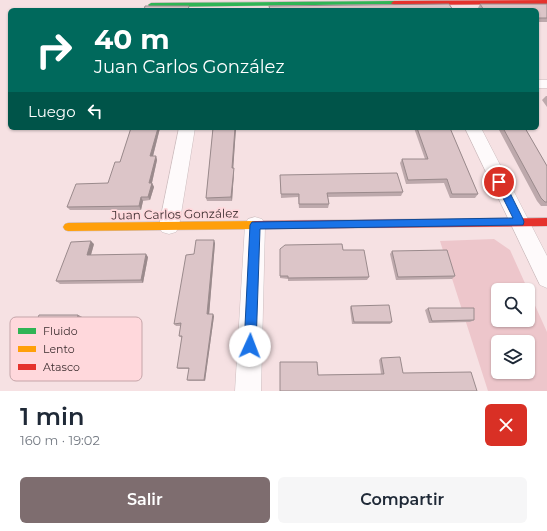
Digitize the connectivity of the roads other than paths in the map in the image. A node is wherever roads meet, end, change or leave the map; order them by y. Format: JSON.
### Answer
{"nodes":[{"id":1,"x":547,"y":2,"type":"edge"},
{"id":2,"x":151,"y":5,"type":"edge"},
{"id":3,"x":209,"y":7,"type":"edge"},
{"id":4,"x":412,"y":7,"type":"edge"},
{"id":5,"x":187,"y":130,"type":"edge"},
{"id":6,"x":474,"y":130,"type":"edge"},
{"id":7,"x":519,"y":222,"type":"junction"},
{"id":8,"x":547,"y":222,"type":"edge"},
{"id":9,"x":255,"y":225,"type":"junction"},
{"id":10,"x":169,"y":226,"type":"junction"},
{"id":11,"x":68,"y":227,"type":"dead end"},
{"id":12,"x":547,"y":278,"type":"edge"},
{"id":13,"x":248,"y":391,"type":"edge"}],
"edges":[{"from":1,"to":4,"type":"street"},
{"from":2,"to":3,"type":"street"},
{"from":3,"to":4,"type":"street"},
{"from":5,"to":10,"type":"street"},
{"from":6,"to":7,"type":"street"},
{"from":7,"to":8,"type":"street","name":"Juan Carlos González"},
{"from":7,"to":9,"type":"street","name":"Juan Carlos González"},
{"from":7,"to":12,"type":"street"},
{"from":9,"to":10,"type":"street","name":"Juan Carlos González"},
{"from":9,"to":13,"type":"street"},
{"from":10,"to":11,"type":"street","name":"Juan Carlos González"}]}
